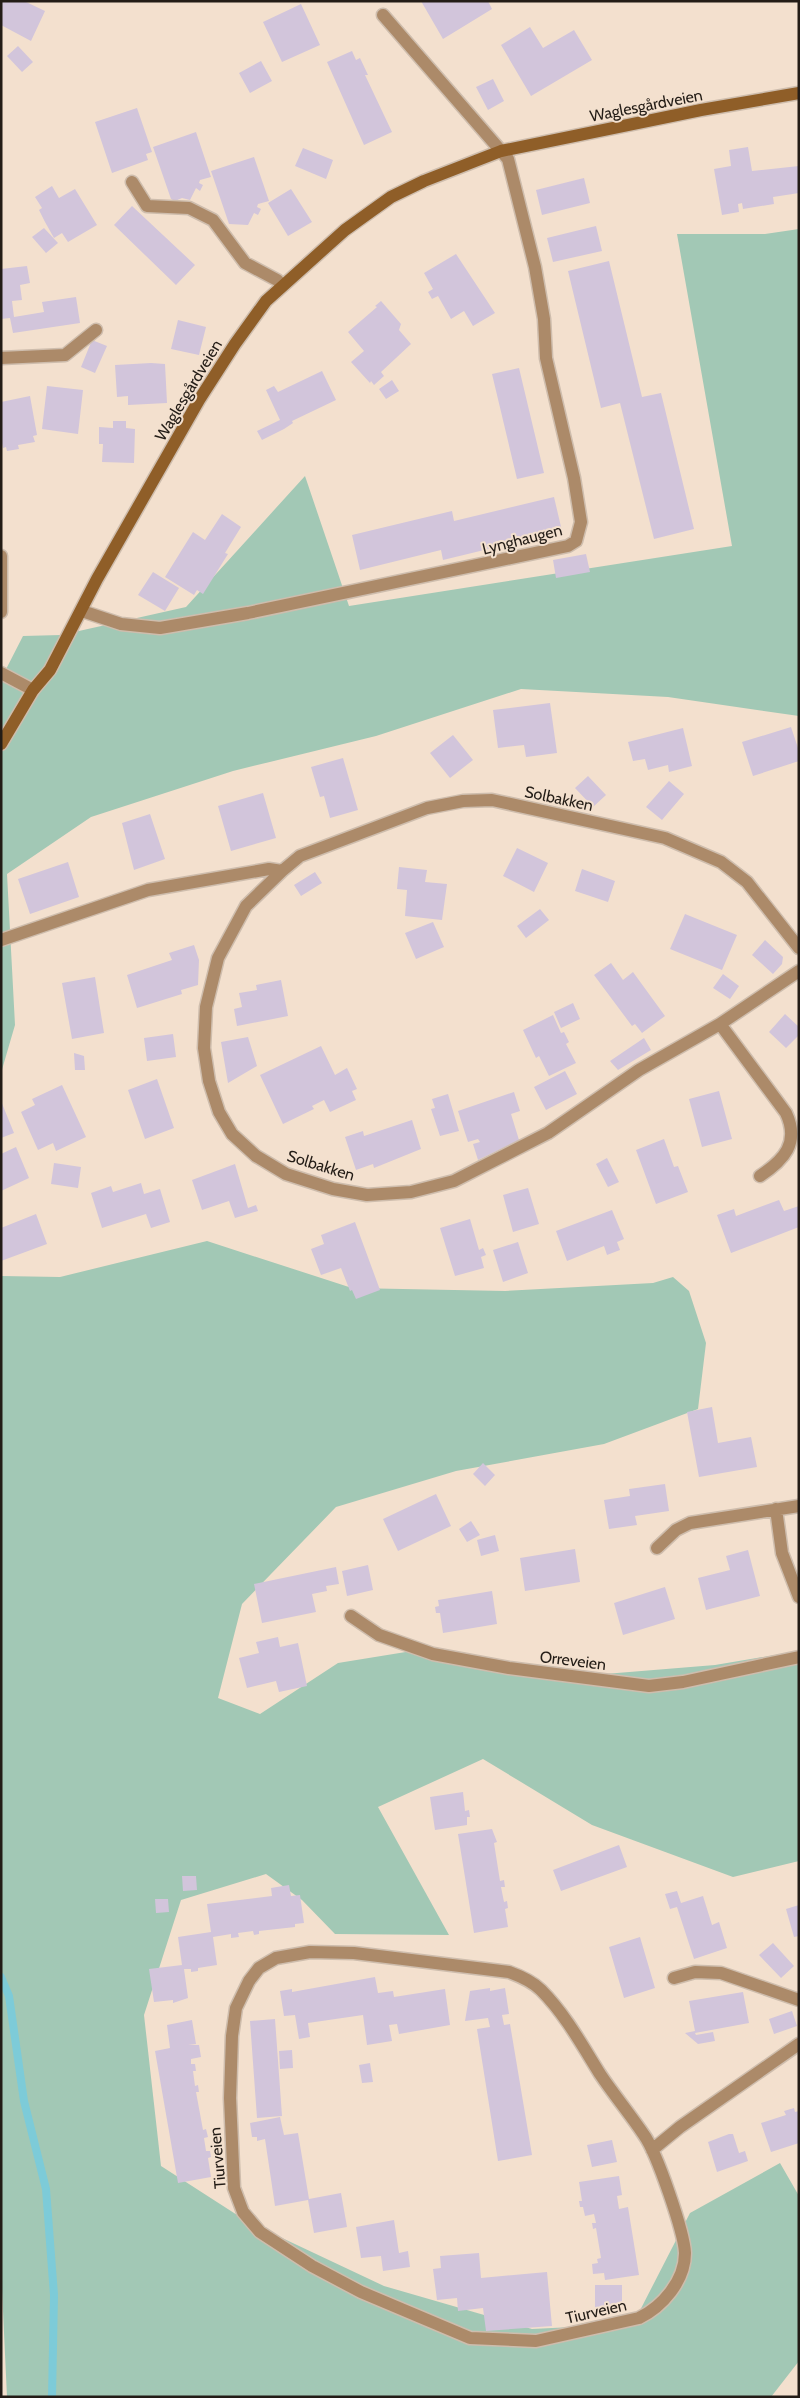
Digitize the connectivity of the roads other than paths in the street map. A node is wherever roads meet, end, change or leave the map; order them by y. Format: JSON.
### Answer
{"nodes":[{"id":1,"x":382,"y":15,"type":"dead end"},
{"id":2,"x":799,"y":93,"type":"edge"},
{"id":3,"x":501,"y":151,"type":"junction"},
{"id":4,"x":132,"y":182,"type":"dead end"},
{"id":5,"x":282,"y":285,"type":"junction"},
{"id":6,"x":96,"y":330,"type":"dead end"},
{"id":7,"x":1,"y":358,"type":"edge"},
{"id":8,"x":1,"y":556,"type":"edge"},
{"id":9,"x":82,"y":611,"type":"junction"},
{"id":10,"x":1,"y":612,"type":"edge"},
{"id":11,"x":1,"y":673,"type":"edge"},
{"id":12,"x":33,"y":690,"type":"junction"},
{"id":13,"x":1,"y":744,"type":"edge"},
{"id":14,"x":282,"y":870,"type":"junction"},
{"id":15,"x":1,"y":940,"type":"edge"},
{"id":16,"x":799,"y":948,"type":"edge"},
{"id":17,"x":799,"y":972,"type":"edge"},
{"id":18,"x":720,"y":1024,"type":"junction"},
{"id":19,"x":760,"y":1176,"type":"dead end"},
{"id":20,"x":799,"y":1506,"type":"edge"},
{"id":21,"x":776,"y":1509,"type":"junction"},
{"id":22,"x":657,"y":1548,"type":"dead end"},
{"id":23,"x":799,"y":1597,"type":"edge"},
{"id":24,"x":351,"y":1616,"type":"dead end"},
{"id":25,"x":799,"y":1657,"type":"edge"},
{"id":26,"x":674,"y":1978,"type":"dead end"},
{"id":27,"x":799,"y":2000,"type":"edge"},
{"id":28,"x":799,"y":2044,"type":"edge"},
{"id":29,"x":652,"y":2150,"type":"junction"}],
"edges":[{"from":1,"to":3,"type":"street"},
{"from":2,"to":3,"type":"main road","name":"Waglesgårdveien"},
{"from":3,"to":5,"type":"main road","name":"Waglesgårdveien"},
{"from":3,"to":9,"type":"street","name":"Lynghaugen"},
{"from":4,"to":5,"type":"street"},
{"from":5,"to":9,"type":"main road","name":"Waglesgårdveien"},
{"from":6,"to":7,"type":"street"},
{"from":8,"to":10,"type":"street"},
{"from":9,"to":12,"type":"main road","name":"Waglesgårdveien"},
{"from":11,"to":12,"type":"street"},
{"from":12,"to":13,"type":"main road","name":"Waglesgårdveien"},
{"from":14,"to":15,"type":"street"},
{"from":14,"to":16,"type":"street","name":"Solbakken"},
{"from":14,"to":18,"type":"street","name":"Solbakken"},
{"from":17,"to":18,"type":"street","name":"Solbakken"},
{"from":18,"to":19,"type":"street"},
{"from":20,"to":21,"type":"street"},
{"from":21,"to":22,"type":"street"},
{"from":21,"to":23,"type":"street"},
{"from":24,"to":25,"type":"street","name":"Orreveien"},
{"from":26,"to":27,"type":"street"},
{"from":28,"to":29,"type":"street"},
{"from":29,"to":29,"type":"street","name":"Tiurveien"}]}
